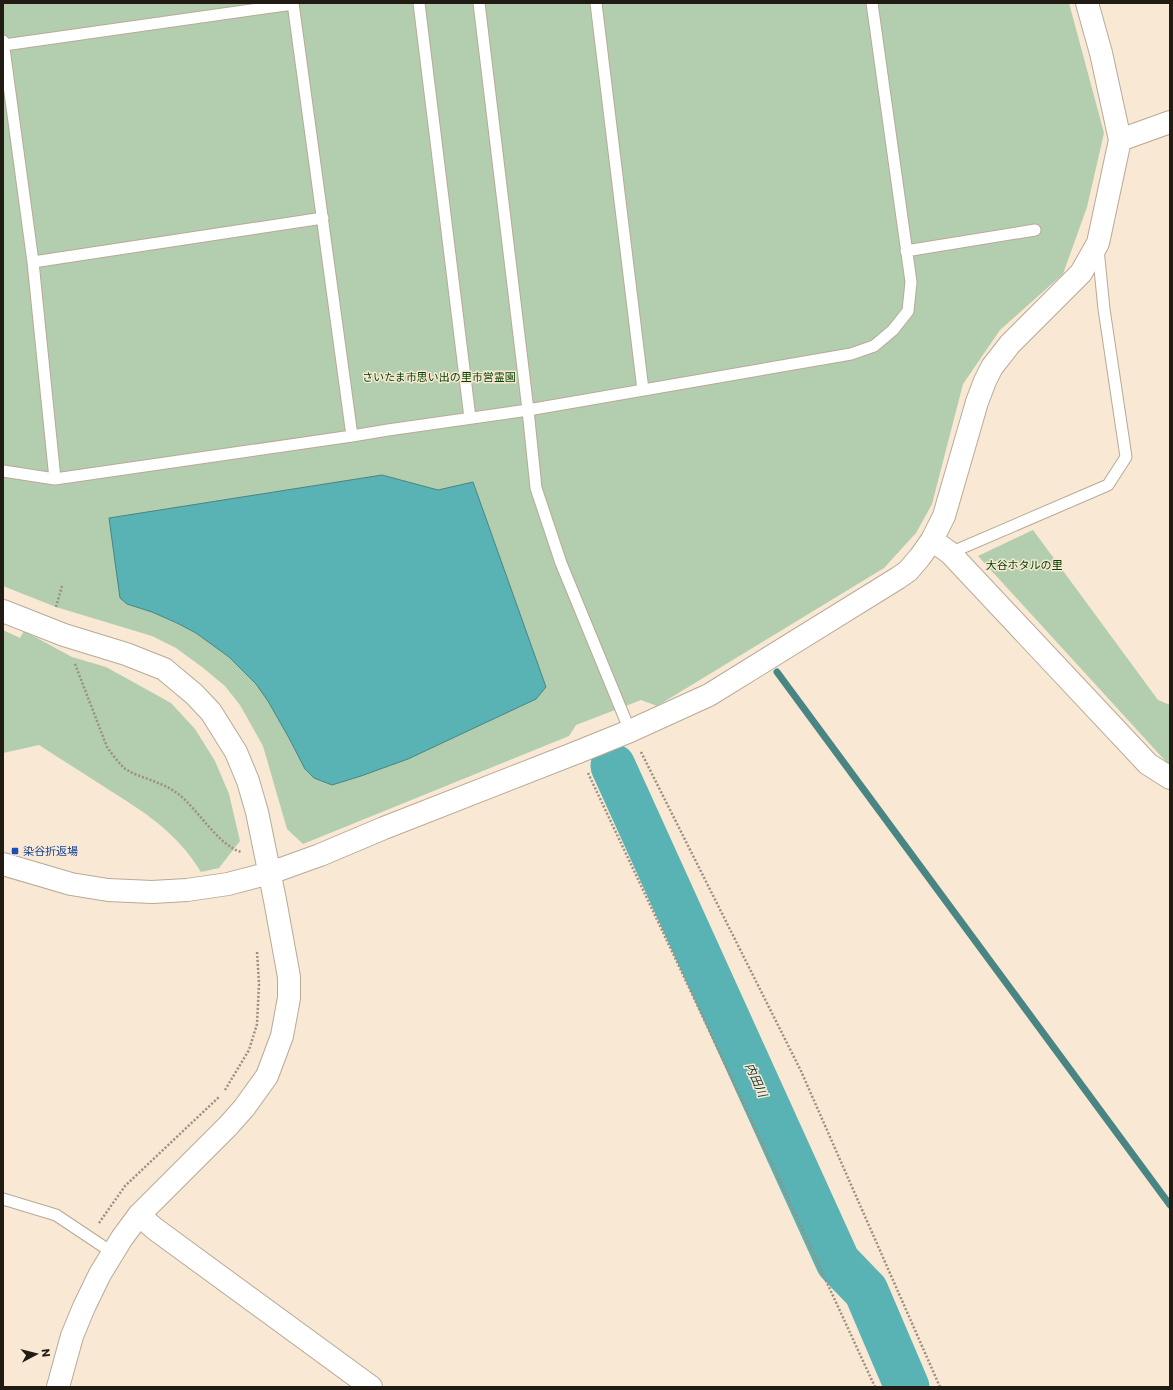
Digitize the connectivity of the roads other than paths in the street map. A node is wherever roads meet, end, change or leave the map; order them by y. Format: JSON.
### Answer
{"nodes":[{"id":1,"x":419,"y":3,"type":"edge"},
{"id":2,"x":479,"y":3,"type":"edge"},
{"id":3,"x":596,"y":3,"type":"edge"},
{"id":4,"x":872,"y":3,"type":"edge"},
{"id":5,"x":1087,"y":3,"type":"edge"},
{"id":6,"x":293,"y":4,"type":"edge"},
{"id":7,"x":3,"y":43,"type":"edge"},
{"id":8,"x":1170,"y":122,"type":"edge"},
{"id":9,"x":1120,"y":140,"type":"junction"},
{"id":10,"x":323,"y":218,"type":"junction"},
{"id":11,"x":1035,"y":230,"type":"dead end"},
{"id":12,"x":1098,"y":243,"type":"junction"},
{"id":13,"x":906,"y":251,"type":"junction"},
{"id":14,"x":33,"y":262,"type":"junction"},
{"id":15,"x":643,"y":390,"type":"junction"},
{"id":16,"x":528,"y":410,"type":"junction"},
{"id":17,"x":470,"y":418,"type":"junction"},
{"id":18,"x":352,"y":436,"type":"junction"},
{"id":19,"x":3,"y":471,"type":"edge"},
{"id":20,"x":55,"y":479,"type":"junction"},
{"id":21,"x":932,"y":540,"type":"junction"},
{"id":22,"x":950,"y":553,"type":"junction"},
{"id":23,"x":3,"y":611,"type":"edge"},
{"id":24,"x":624,"y":733,"type":"junction"},
{"id":25,"x":1170,"y":778,"type":"edge"},
{"id":26,"x":3,"y":864,"type":"edge"},
{"id":27,"x":270,"y":874,"type":"junction"},
{"id":28,"x":3,"y":1199,"type":"edge"},
{"id":29,"x":139,"y":1215,"type":"junction"},
{"id":30,"x":113,"y":1253,"type":"junction"},
{"id":31,"x":58,"y":1387,"type":"edge"},
{"id":32,"x":371,"y":1387,"type":"edge"}],
"edges":[{"from":1,"to":17,"type":"lane"},
{"from":2,"to":16,"type":"lane"},
{"from":3,"to":15,"type":"lane"},
{"from":4,"to":13,"type":"lane"},
{"from":5,"to":9,"type":"street"},
{"from":6,"to":7,"type":"lane"},
{"from":6,"to":10,"type":"lane"},
{"from":7,"to":14,"type":"lane"},
{"from":8,"to":9,"type":"street"},
{"from":9,"to":12,"type":"street"},
{"from":10,"to":14,"type":"lane"},
{"from":10,"to":18,"type":"lane"},
{"from":11,"to":13,"type":"lane"},
{"from":12,"to":21,"type":"street"},
{"from":12,"to":22,"type":"lane"},
{"from":13,"to":15,"type":"lane"},
{"from":14,"to":20,"type":"lane"},
{"from":15,"to":16,"type":"lane"},
{"from":16,"to":17,"type":"lane"},
{"from":16,"to":24,"type":"lane"},
{"from":17,"to":18,"type":"lane"},
{"from":18,"to":20,"type":"lane"},
{"from":19,"to":20,"type":"lane"},
{"from":21,"to":22,"type":"street"},
{"from":21,"to":24,"type":"street"},
{"from":22,"to":25,"type":"street"},
{"from":23,"to":27,"type":"street"},
{"from":24,"to":27,"type":"street"},
{"from":26,"to":27,"type":"street"},
{"from":27,"to":29,"type":"street"},
{"from":28,"to":30,"type":"lane"},
{"from":29,"to":30,"type":"street"},
{"from":29,"to":32,"type":"street"},
{"from":30,"to":31,"type":"street"}]}
